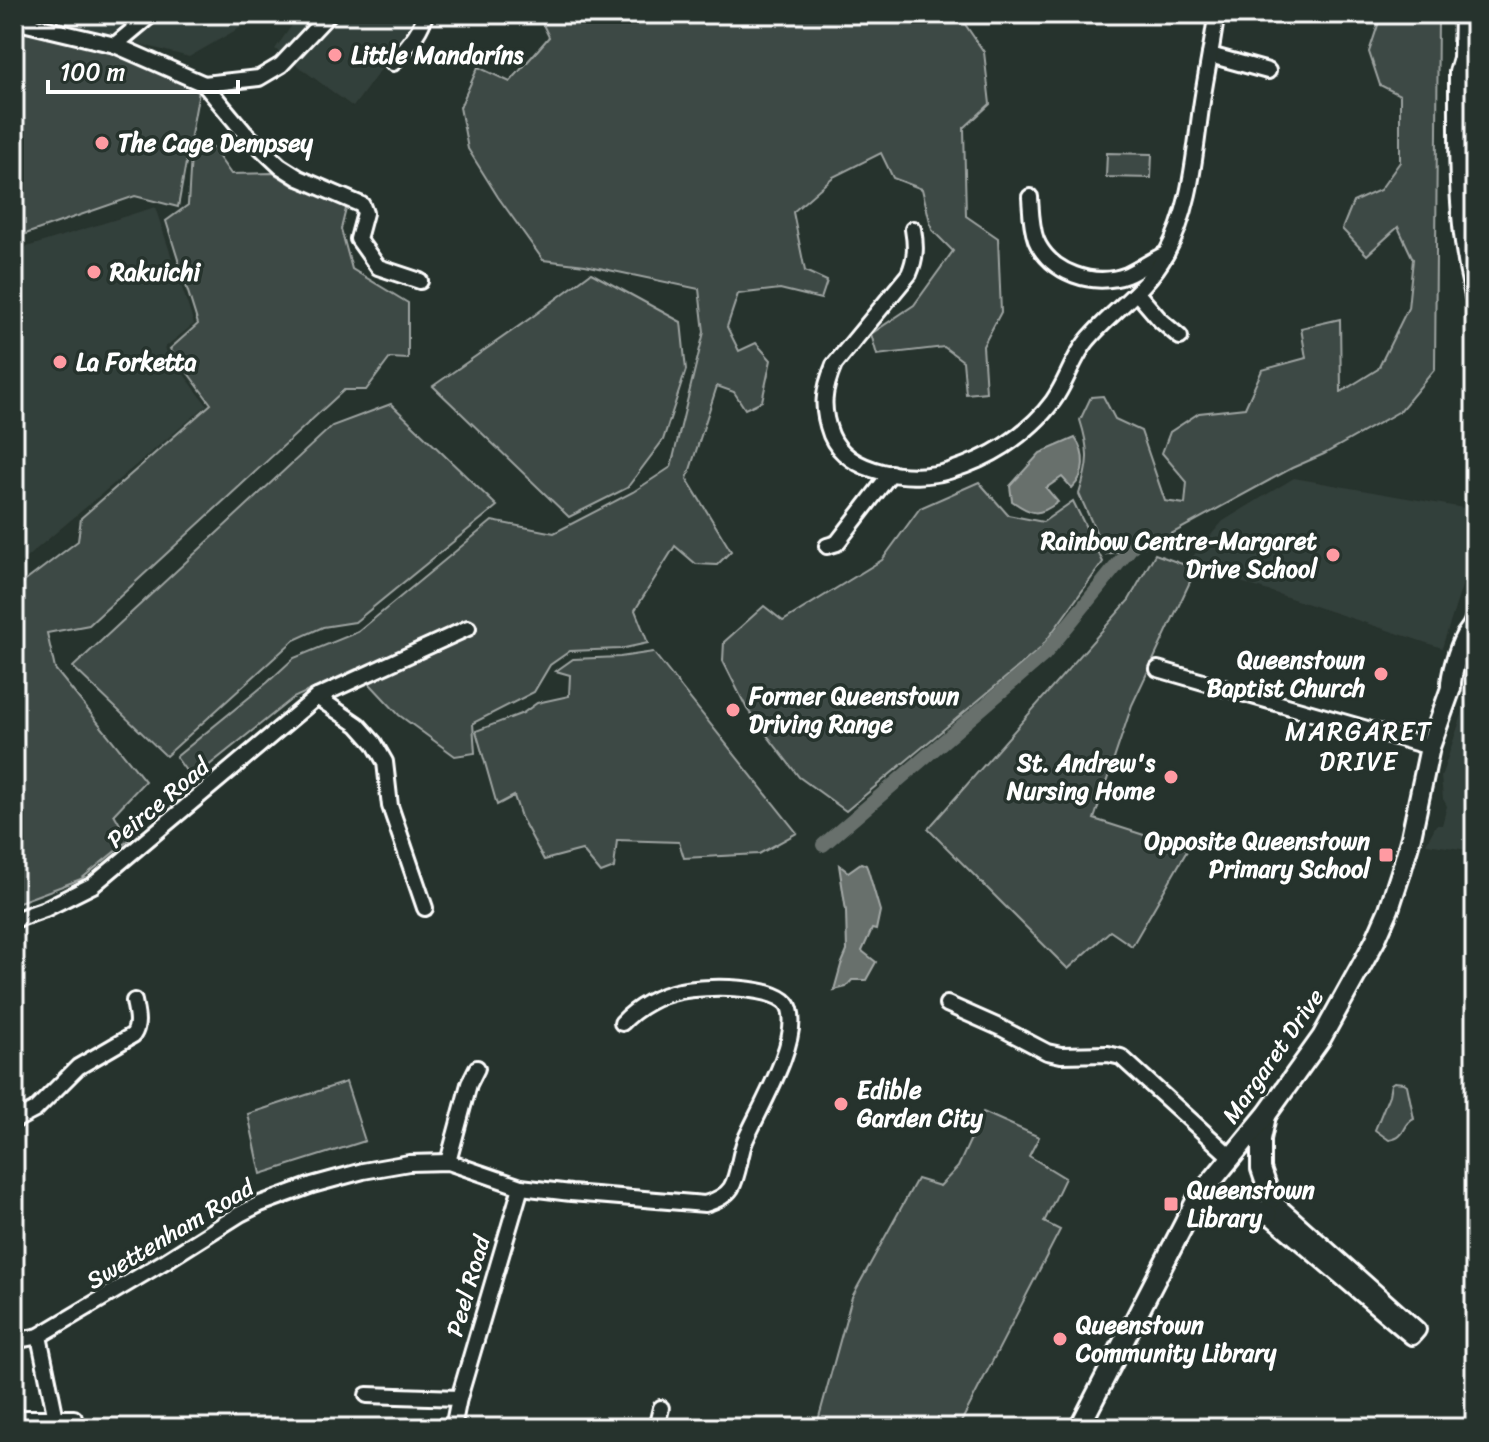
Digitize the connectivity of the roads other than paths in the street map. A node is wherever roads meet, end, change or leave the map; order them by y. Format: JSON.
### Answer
{"nodes":[{"id":1,"x":152,"y":14,"type":"edge"},
{"id":2,"x":329,"y":14,"type":"edge"},
{"id":3,"x":425,"y":14,"type":"edge"},
{"id":4,"x":1219,"y":14,"type":"edge"},
{"id":5,"x":1464,"y":14,"type":"edge"},
{"id":6,"x":14,"y":21,"type":"edge"},
{"id":7,"x":115,"y":45,"type":"junction"},
{"id":8,"x":1210,"y":55,"type":"junction"},
{"id":9,"x":1463,"y":58,"type":"junction"},
{"id":10,"x":393,"y":63,"type":"dead end"},
{"id":11,"x":1268,"y":71,"type":"dead end"},
{"id":12,"x":204,"y":84,"type":"junction"},
{"id":13,"x":1468,"y":110,"type":"junction"},
{"id":14,"x":1475,"y":130,"type":"edge"},
{"id":15,"x":1467,"y":177,"type":"edge"},
{"id":16,"x":1030,"y":197,"type":"dead end"},
{"id":17,"x":1473,"y":222,"type":"edge"},
{"id":18,"x":913,"y":229,"type":"dead end"},
{"id":19,"x":1475,"y":253,"type":"edge"},
{"id":20,"x":1166,"y":254,"type":"junction"},
{"id":21,"x":420,"y":281,"type":"dead end"},
{"id":22,"x":1137,"y":293,"type":"junction"},
{"id":23,"x":1475,"y":296,"type":"edge"},
{"id":24,"x":1180,"y":337,"type":"dead end"},
{"id":25,"x":891,"y":473,"type":"junction"},
{"id":26,"x":827,"y":546,"type":"dead end"},
{"id":27,"x":1474,"y":625,"type":"edge"},
{"id":28,"x":468,"y":628,"type":"dead end"},
{"id":29,"x":1158,"y":669,"type":"dead end"},
{"id":30,"x":317,"y":697,"type":"junction"},
{"id":31,"x":1430,"y":747,"type":"junction"},
{"id":32,"x":425,"y":908,"type":"dead end"},
{"id":33,"x":14,"y":920,"type":"edge"},
{"id":34,"x":134,"y":1001,"type":"dead end"},
{"id":35,"x":947,"y":1004,"type":"dead end"},
{"id":36,"x":622,"y":1023,"type":"dead end"},
{"id":37,"x":477,"y":1068,"type":"dead end"},
{"id":38,"x":1267,"y":1114,"type":"junction"},
{"id":39,"x":14,"y":1121,"type":"edge"},
{"id":40,"x":1231,"y":1157,"type":"junction"},
{"id":41,"x":448,"y":1162,"type":"junction"},
{"id":42,"x":521,"y":1187,"type":"junction"},
{"id":43,"x":1269,"y":1207,"type":"junction"},
{"id":44,"x":1183,"y":1222,"type":"junction"},
{"id":45,"x":39,"y":1336,"type":"junction"},
{"id":46,"x":14,"y":1341,"type":"edge"},
{"id":47,"x":367,"y":1395,"type":"dead end"},
{"id":48,"x":459,"y":1398,"type":"junction"},
{"id":49,"x":661,"y":1408,"type":"dead end"},
{"id":50,"x":14,"y":1418,"type":"edge"},
{"id":51,"x":74,"y":1418,"type":"dead end"},
{"id":52,"x":56,"y":1419,"type":"junction"},
{"id":53,"x":453,"y":1428,"type":"edge"},
{"id":54,"x":656,"y":1428,"type":"edge"},
{"id":55,"x":1079,"y":1428,"type":"edge"}],
"edges":[{"from":1,"to":7,"type":"street"},
{"from":2,"to":12,"type":"street"},
{"from":3,"to":10,"type":"street"},
{"from":4,"to":8,"type":"street"},
{"from":5,"to":9,"type":"street"},
{"from":6,"to":7,"type":"street"},
{"from":7,"to":12,"type":"street"},
{"from":8,"to":11,"type":"street"},
{"from":8,"to":20,"type":"street"},
{"from":9,"to":13,"type":"street"},
{"from":9,"to":15,"type":"street"},
{"from":12,"to":21,"type":"street"},
{"from":13,"to":14,"type":"street"},
{"from":13,"to":15,"type":"street"},
{"from":15,"to":17,"type":"street"},
{"from":15,"to":23,"type":"street"},
{"from":16,"to":20,"type":"street"},
{"from":17,"to":19,"type":"street"},
{"from":18,"to":25,"type":"street"},
{"from":20,"to":22,"type":"street"},
{"from":22,"to":24,"type":"street"},
{"from":22,"to":25,"type":"street"},
{"from":25,"to":26,"type":"street"},
{"from":27,"to":31,"type":"street","name":"Margaret Drive"},
{"from":28,"to":30,"type":"street","name":"Peirce Road"},
{"from":29,"to":31,"type":"street"},
{"from":30,"to":32,"type":"street"},
{"from":30,"to":33,"type":"street","name":"Peirce Road"},
{"from":31,"to":38,"type":"street","name":"Margaret Drive"},
{"from":34,"to":39,"type":"street"},
{"from":35,"to":40,"type":"street"},
{"from":36,"to":42,"type":"street","name":"Swettenham Road"},
{"from":37,"to":41,"type":"street"},
{"from":38,"to":40,"type":"street","name":"Margaret Drive"},
{"from":38,"to":43,"type":"street"},
{"from":40,"to":44,"type":"street","name":"Margaret Drive"},
{"from":41,"to":42,"type":"street","name":"Swettenham Road"},
{"from":41,"to":45,"type":"street","name":"Swettenham Road"},
{"from":42,"to":48,"type":"street","name":"Peel Road"},
{"from":43,"to":43,"type":"street"},
{"from":43,"to":44,"type":"street"},
{"from":44,"to":55,"type":"street","name":"Margaret Drive"},
{"from":45,"to":46,"type":"street","name":"Swettenham Road"},
{"from":45,"to":52,"type":"street"},
{"from":47,"to":48,"type":"street"},
{"from":48,"to":53,"type":"street","name":"Peel Road"},
{"from":49,"to":54,"type":"street"},
{"from":50,"to":52,"type":"street"},
{"from":51,"to":52,"type":"street"}]}
